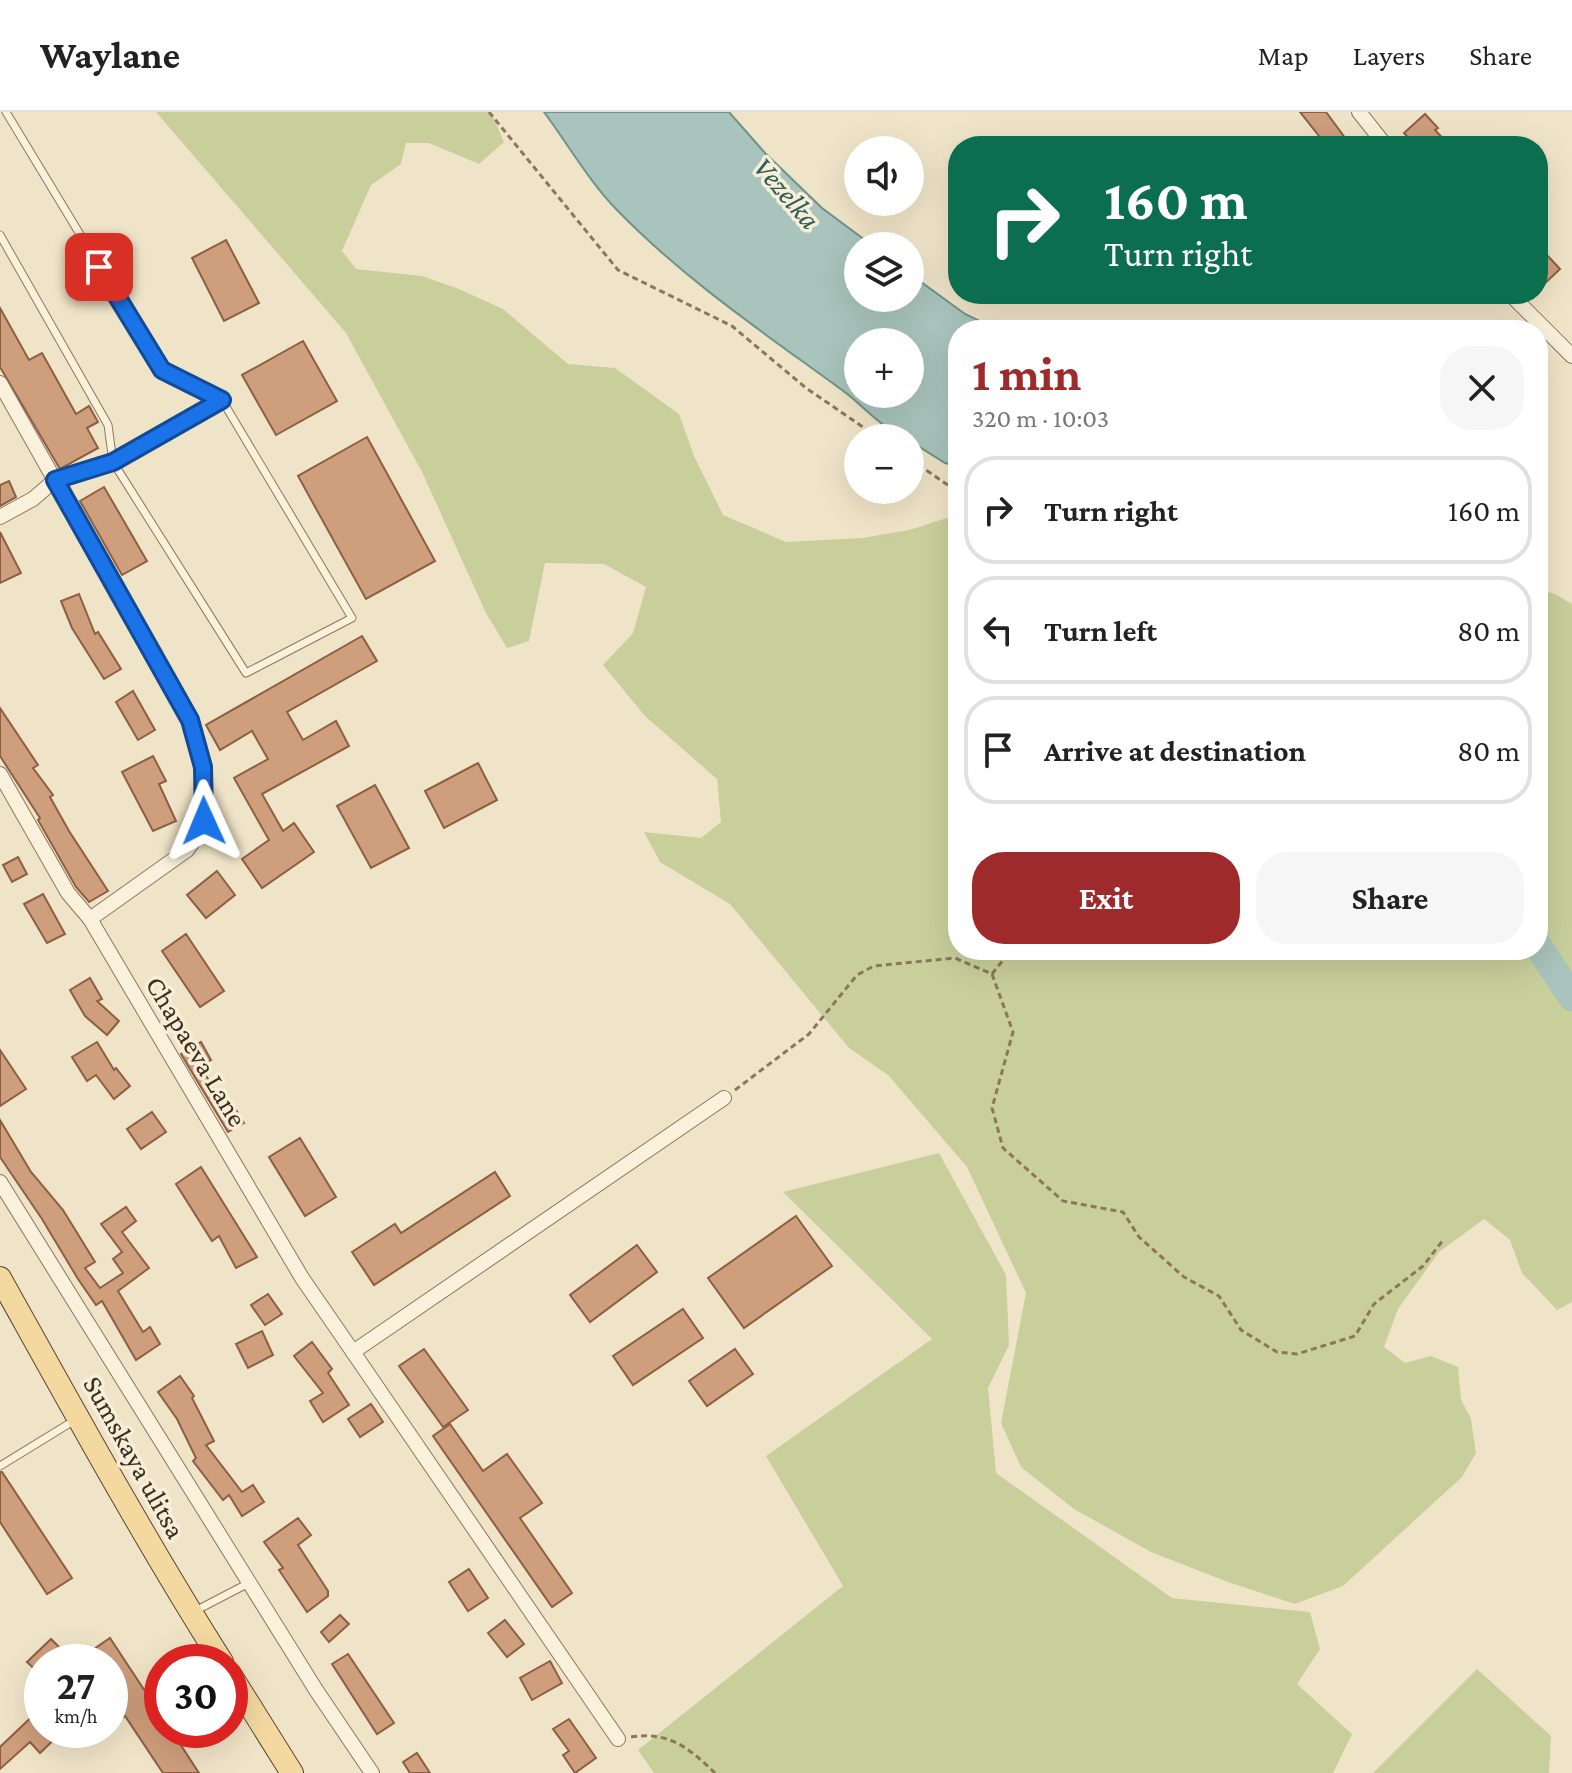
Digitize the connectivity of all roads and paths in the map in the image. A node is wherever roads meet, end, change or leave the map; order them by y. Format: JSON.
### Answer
{"nodes":[{"id":1,"x":6,"y":112,"type":"edge"},
{"id":2,"x":489,"y":112,"type":"edge"},
{"id":3,"x":1359,"y":112,"type":"edge"},
{"id":4,"x":1378,"y":136,"type":"edge"},
{"id":5,"x":0,"y":235,"type":"edge"},
{"id":6,"x":1520,"y":304,"type":"edge"},
{"id":7,"x":1536,"y":320,"type":"edge"},
{"id":8,"x":1548,"y":332,"type":"edge"},
{"id":9,"x":1572,"y":356,"type":"edge"},
{"id":10,"x":0,"y":383,"type":"edge"},
{"id":11,"x":222,"y":400,"type":"junction"},
{"id":12,"x":859,"y":424,"type":"edge"},
{"id":13,"x":113,"y":462,"type":"junction"},
{"id":14,"x":924,"y":469,"type":"edge"},
{"id":15,"x":55,"y":480,"type":"junction"},
{"id":16,"x":948,"y":485,"type":"edge"},
{"id":17,"x":0,"y":517,"type":"edge"},
{"id":18,"x":0,"y":774,"type":"edge"},
{"id":19,"x":90,"y":919,"type":"junction"},
{"id":20,"x":948,"y":959,"type":"edge"},
{"id":21,"x":960,"y":960,"type":"edge"},
{"id":22,"x":1003,"y":960,"type":"edge"},
{"id":23,"x":992,"y":974,"type":"junction"},
{"id":24,"x":724,"y":1098,"type":"joint"},
{"id":25,"x":0,"y":1182,"type":"edge"},
{"id":26,"x":1444,"y":1239,"type":"dead end"},
{"id":27,"x":0,"y":1278,"type":"edge"},
{"id":28,"x":353,"y":1352,"type":"junction"},
{"id":29,"x":77,"y":1419,"type":"junction"},
{"id":30,"x":0,"y":1466,"type":"edge"},
{"id":31,"x":249,"y":1583,"type":"junction"},
{"id":32,"x":191,"y":1613,"type":"junction"},
{"id":33,"x":211,"y":1644,"type":"edge"},
{"id":34,"x":248,"y":1703,"type":"edge"},
{"id":35,"x":618,"y":1739,"type":"joint"},
{"id":36,"x":292,"y":1773,"type":"edge"},
{"id":37,"x":372,"y":1773,"type":"edge"},
{"id":38,"x":715,"y":1773,"type":"edge"}],
"edges":[{"from":1,"to":11,"type":"lane"},
{"from":2,"to":12,"type":"path"},
{"from":3,"to":4,"type":"street"},
{"from":5,"to":13,"type":"lane"},
{"from":6,"to":7,"type":"street"},
{"from":8,"to":9,"type":"street"},
{"from":10,"to":15,"type":"street"},
{"from":11,"to":13,"type":"lane"},
{"from":11,"to":13,"type":"lane"},
{"from":13,"to":15,"type":"lane"},
{"from":14,"to":16,"type":"path"},
{"from":15,"to":17,"type":"street"},
{"from":15,"to":19,"type":"street"},
{"from":18,"to":19,"type":"street","name":"Chapaeva Lane"},
{"from":19,"to":28,"type":"street","name":"Chapaeva Lane"},
{"from":20,"to":24,"type":"path"},
{"from":21,"to":23,"type":"path"},
{"from":22,"to":23,"type":"path"},
{"from":23,"to":26,"type":"path"},
{"from":24,"to":28,"type":"street"},
{"from":25,"to":31,"type":"street"},
{"from":27,"to":29,"type":"main road","name":"Sumskaya ulitsa"},
{"from":28,"to":35,"type":"street","name":"Chapaeva Lane"},
{"from":29,"to":30,"type":"lane"},
{"from":29,"to":32,"type":"main road","name":"Sumskaya ulitsa"},
{"from":31,"to":32,"type":"lane"},
{"from":31,"to":37,"type":"street"},
{"from":32,"to":33,"type":"main road","name":"Sumskaya ulitsa"},
{"from":34,"to":36,"type":"main road"},
{"from":35,"to":38,"type":"path"}]}
